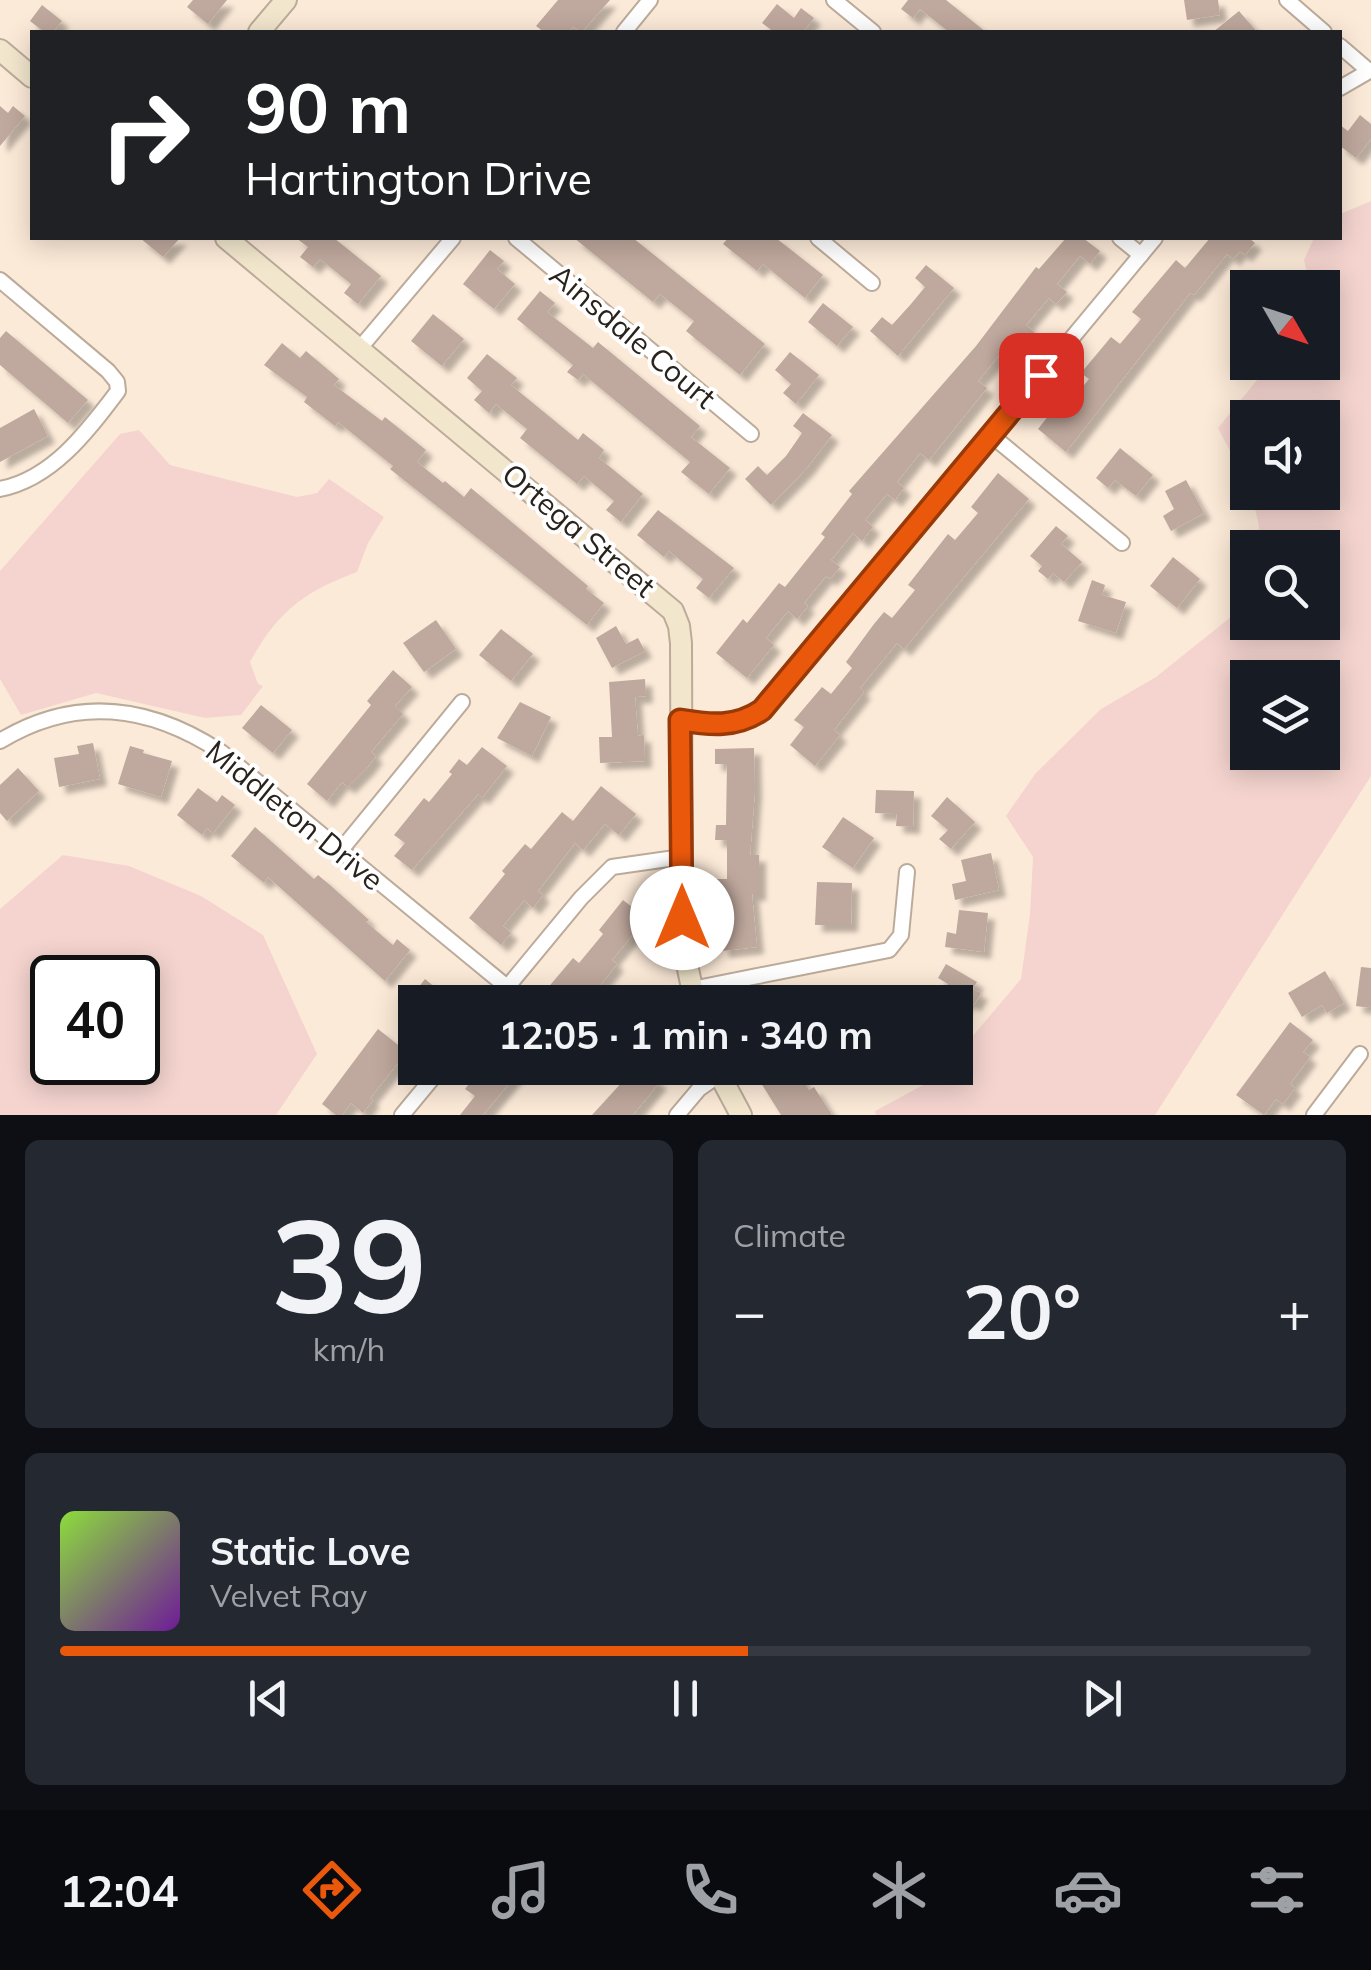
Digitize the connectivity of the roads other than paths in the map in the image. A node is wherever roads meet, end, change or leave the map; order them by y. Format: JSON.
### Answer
{"nodes":[{"id":1,"x":286,"y":0,"type":"edge"},
{"id":2,"x":650,"y":0,"type":"edge"},
{"id":3,"x":834,"y":0,"type":"edge"},
{"id":4,"x":1287,"y":0,"type":"edge"},
{"id":5,"x":260,"y":30,"type":"edge"},
{"id":6,"x":626,"y":30,"type":"edge"},
{"id":7,"x":871,"y":30,"type":"edge"},
{"id":8,"x":1322,"y":30,"type":"edge"},
{"id":9,"x":1342,"y":48,"type":"edge"},
{"id":10,"x":0,"y":50,"type":"edge"},
{"id":11,"x":1370,"y":70,"type":"edge"},
{"id":12,"x":30,"y":75,"type":"edge"},
{"id":13,"x":1342,"y":87,"type":"edge"},
{"id":14,"x":228,"y":240,"type":"edge"},
{"id":15,"x":451,"y":240,"type":"edge"},
{"id":16,"x":518,"y":240,"type":"edge"},
{"id":17,"x":820,"y":240,"type":"edge"},
{"id":18,"x":1122,"y":240,"type":"edge"},
{"id":19,"x":1154,"y":240,"type":"edge"},
{"id":20,"x":1141,"y":255,"type":"junction"},
{"id":21,"x":872,"y":282,"type":"dead end"},
{"id":22,"x":3,"y":289,"type":"edge"},
{"id":23,"x":360,"y":348,"type":"junction"},
{"id":24,"x":751,"y":434,"type":"dead end"},
{"id":25,"x":991,"y":435,"type":"junction"},
{"id":26,"x":0,"y":490,"type":"edge"},
{"id":27,"x":1122,"y":543,"type":"dead end"},
{"id":28,"x":462,"y":702,"type":"dead end"},
{"id":29,"x":680,"y":720,"type":"junction"},
{"id":30,"x":0,"y":741,"type":"edge"},
{"id":31,"x":340,"y":850,"type":"junction"},
{"id":32,"x":682,"y":857,"type":"junction"},
{"id":33,"x":907,"y":872,"type":"dead end"},
{"id":34,"x":504,"y":985,"type":"edge"},
{"id":35,"x":510,"y":985,"type":"edge"},
{"id":36,"x":691,"y":985,"type":"edge"},
{"id":37,"x":740,"y":985,"type":"edge"},
{"id":38,"x":1360,"y":1054,"type":"dead end"},
{"id":39,"x":428,"y":1085,"type":"edge"},
{"id":40,"x":702,"y":1085,"type":"edge"},
{"id":41,"x":725,"y":1085,"type":"edge"},
{"id":42,"x":402,"y":1115,"type":"edge"},
{"id":43,"x":677,"y":1115,"type":"edge"},
{"id":44,"x":742,"y":1115,"type":"edge"},
{"id":45,"x":1314,"y":1115,"type":"edge"}],
"edges":[{"from":1,"to":5,"type":"street"},
{"from":2,"to":6,"type":"street"},
{"from":3,"to":7,"type":"street"},
{"from":4,"to":8,"type":"street"},
{"from":9,"to":11,"type":"street"},
{"from":10,"to":12,"type":"street"},
{"from":11,"to":13,"type":"street"},
{"from":14,"to":23,"type":"street","name":"Ortega Street"},
{"from":15,"to":23,"type":"street"},
{"from":16,"to":24,"type":"street","name":"Ainsdale Court"},
{"from":17,"to":21,"type":"street"},
{"from":18,"to":20,"type":"street"},
{"from":19,"to":20,"type":"street"},
{"from":20,"to":25,"type":"street"},
{"from":22,"to":26,"type":"street"},
{"from":23,"to":29,"type":"street","name":"Ortega Street"},
{"from":25,"to":27,"type":"street"},
{"from":25,"to":29,"type":"street"},
{"from":28,"to":31,"type":"street"},
{"from":29,"to":32,"type":"street","name":"Ortega Street"},
{"from":30,"to":31,"type":"street","name":"Middleton Drive"},
{"from":31,"to":34,"type":"street","name":"Middleton Drive"},
{"from":32,"to":35,"type":"street"},
{"from":32,"to":36,"type":"street","name":"Ortega Street"},
{"from":33,"to":37,"type":"street"},
{"from":38,"to":45,"type":"street"},
{"from":39,"to":42,"type":"street"},
{"from":40,"to":43,"type":"street"},
{"from":41,"to":44,"type":"street"}]}
